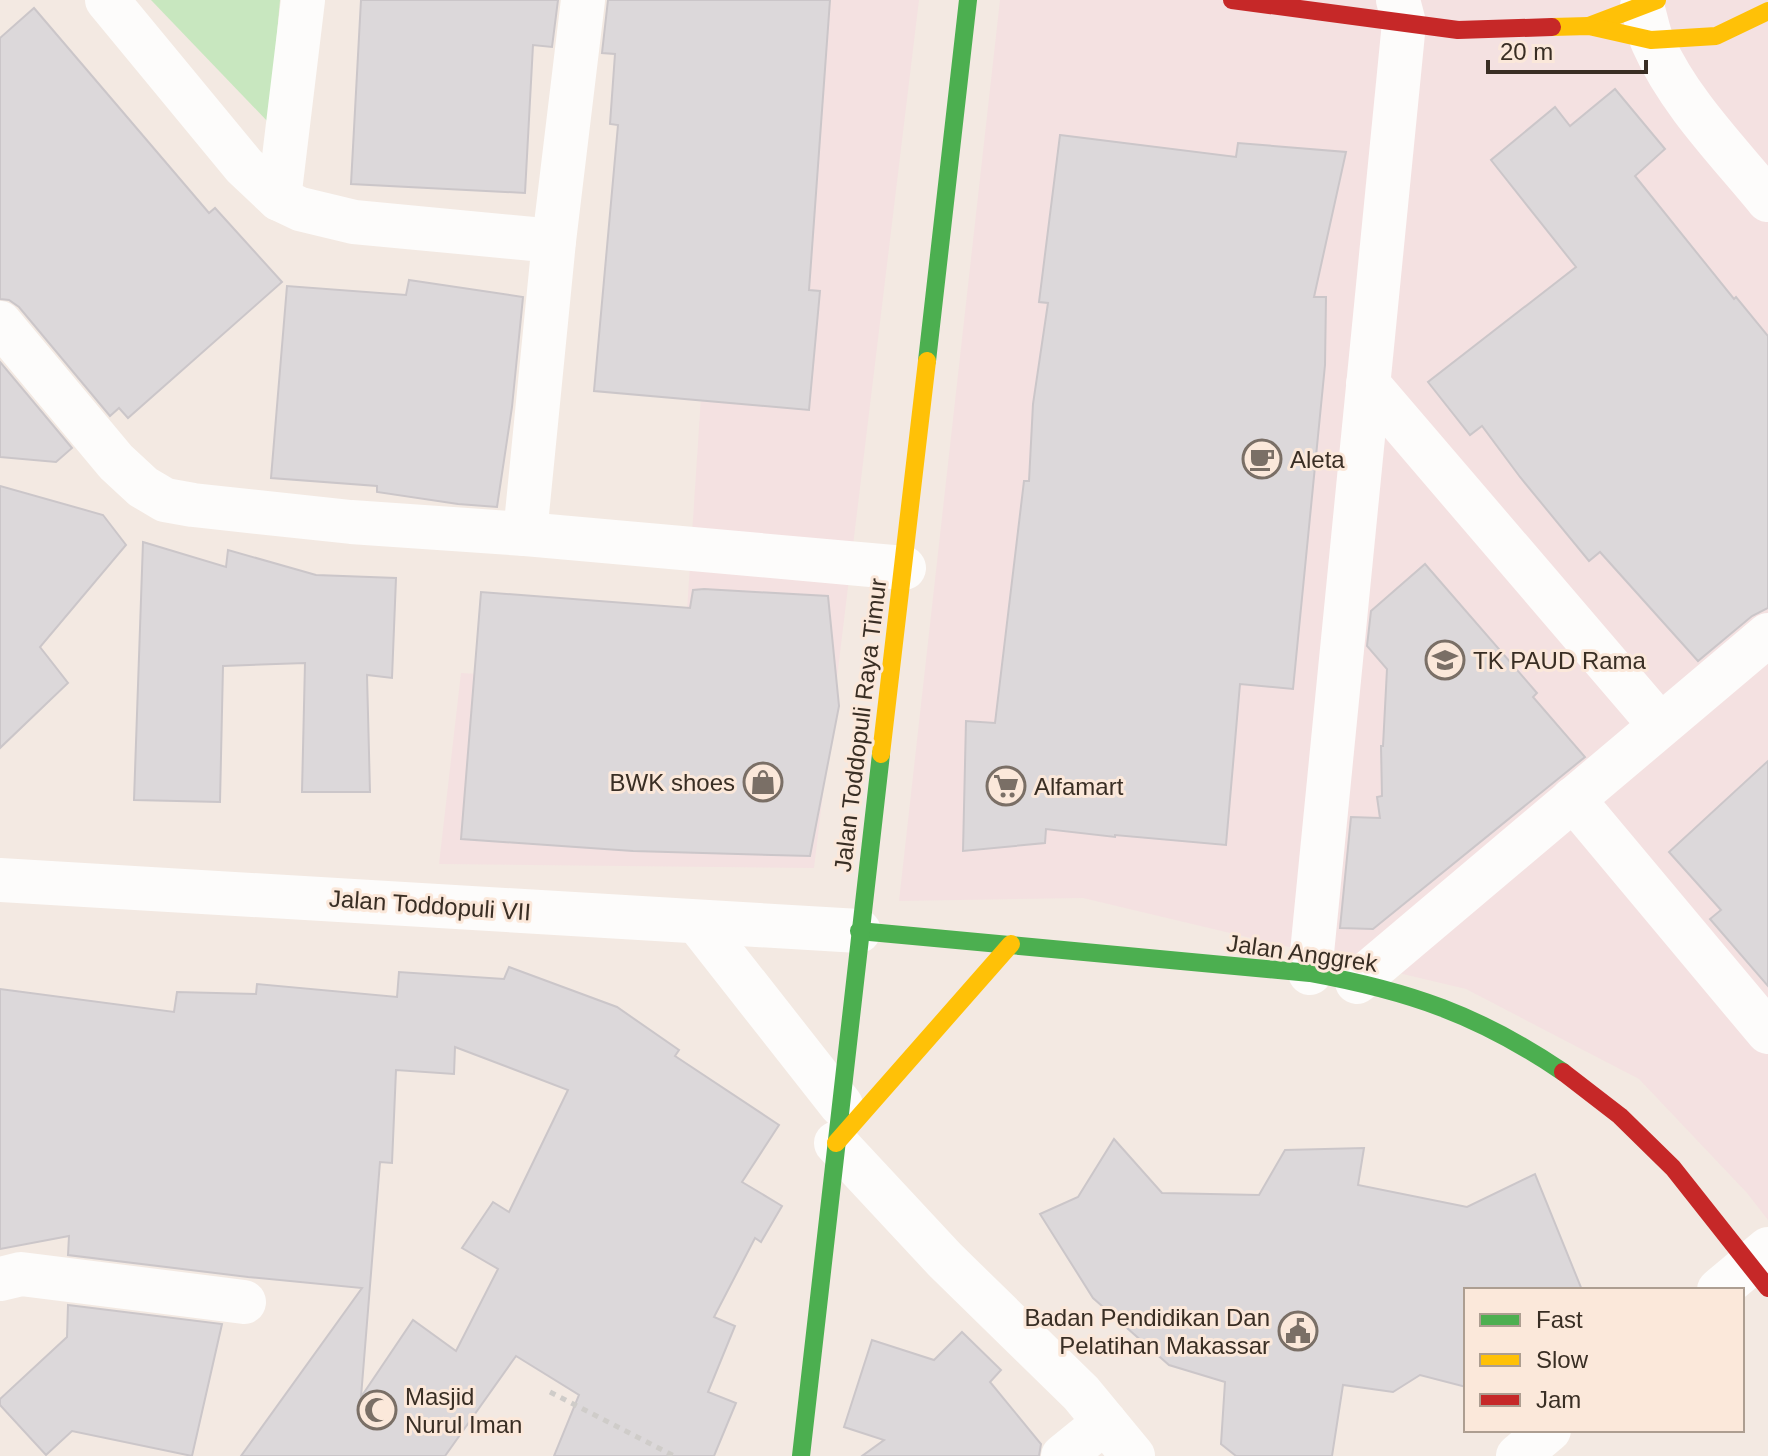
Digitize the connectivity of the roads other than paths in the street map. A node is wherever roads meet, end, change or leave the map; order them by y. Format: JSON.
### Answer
{"nodes":[{"id":1,"x":107,"y":0,"type":"edge"},
{"id":2,"x":303,"y":0,"type":"edge"},
{"id":3,"x":583,"y":0,"type":"edge"},
{"id":4,"x":968,"y":0,"type":"edge"},
{"id":5,"x":1232,"y":0,"type":"edge"},
{"id":6,"x":1401,"y":11,"type":"edge"},
{"id":7,"x":1768,"y":11,"type":"edge"},
{"id":8,"x":1650,"y":16,"type":"edge"},
{"id":9,"x":1589,"y":26,"type":"junction"},
{"id":10,"x":279,"y":199,"type":"junction"},
{"id":11,"x":1768,"y":200,"type":"edge"},
{"id":12,"x":554,"y":241,"type":"junction"},
{"id":13,"x":0,"y":323,"type":"edge"},
{"id":14,"x":1368,"y":384,"type":"junction"},
{"id":15,"x":525,"y":534,"type":"junction"},
{"id":16,"x":904,"y":568,"type":"junction"},
{"id":17,"x":1768,"y":635,"type":"edge"},
{"id":18,"x":1660,"y":725,"type":"junction"},
{"id":19,"x":1573,"y":799,"type":"junction"},
{"id":20,"x":0,"y":880,"type":"edge"},
{"id":21,"x":698,"y":923,"type":"junction"},
{"id":22,"x":859,"y":931,"type":"junction"},
{"id":23,"x":1011,"y":944,"type":"junction"},
{"id":24,"x":1310,"y":973,"type":"junction"},
{"id":25,"x":1357,"y":982,"type":"junction"},
{"id":26,"x":1768,"y":1032,"type":"edge"},
{"id":27,"x":839,"y":1124,"type":"junction"},
{"id":28,"x":1751,"y":1273,"type":"edge"},
{"id":29,"x":0,"y":1279,"type":"edge"},
{"id":30,"x":244,"y":1302,"type":"dead end"},
{"id":31,"x":1105,"y":1422,"type":"junction"},
{"id":32,"x":1547,"y":1432,"type":"edge"},
{"id":33,"x":801,"y":1456,"type":"edge"},
{"id":34,"x":1063,"y":1456,"type":"edge"},
{"id":35,"x":1133,"y":1456,"type":"edge"},
{"id":36,"x":1518,"y":1456,"type":"edge"}],
"edges":[{"from":1,"to":10,"type":"street"},
{"from":2,"to":10,"type":"street"},
{"from":3,"to":12,"type":"street"},
{"from":4,"to":16,"type":"street","name":"Jalan Toddopuli Raya Timur"},
{"from":5,"to":6,"type":"street"},
{"from":6,"to":9,"type":"street"},
{"from":6,"to":14,"type":"street"},
{"from":7,"to":8,"type":"street"},
{"from":8,"to":9,"type":"street"},
{"from":8,"to":9,"type":"street"},
{"from":8,"to":11,"type":"street"},
{"from":10,"to":12,"type":"street"},
{"from":12,"to":15,"type":"street"},
{"from":13,"to":15,"type":"street"},
{"from":14,"to":18,"type":"street"},
{"from":14,"to":24,"type":"street"},
{"from":15,"to":16,"type":"street"},
{"from":16,"to":22,"type":"street","name":"Jalan Toddopuli Raya Timur"},
{"from":17,"to":18,"type":"street"},
{"from":18,"to":19,"type":"street"},
{"from":19,"to":25,"type":"street"},
{"from":19,"to":26,"type":"street"},
{"from":20,"to":21,"type":"street","name":"Jalan Toddopuli VII"},
{"from":21,"to":22,"type":"street","name":"Jalan Toddopuli VII"},
{"from":21,"to":27,"type":"street"},
{"from":22,"to":23,"type":"street","name":"Jalan Anggrek"},
{"from":22,"to":27,"type":"street","name":"Jalan Toddopuli Raya Timur"},
{"from":23,"to":24,"type":"street","name":"Jalan Anggrek"},
{"from":23,"to":27,"type":"street"},
{"from":24,"to":25,"type":"street","name":"Jalan Anggrek"},
{"from":25,"to":28,"type":"street","name":"Jalan Anggrek"},
{"from":27,"to":31,"type":"street"},
{"from":27,"to":33,"type":"street","name":"Jalan Toddopuli Raya Timur"},
{"from":29,"to":30,"type":"street"},
{"from":31,"to":34,"type":"street"},
{"from":31,"to":35,"type":"street"},
{"from":32,"to":36,"type":"street"}]}
